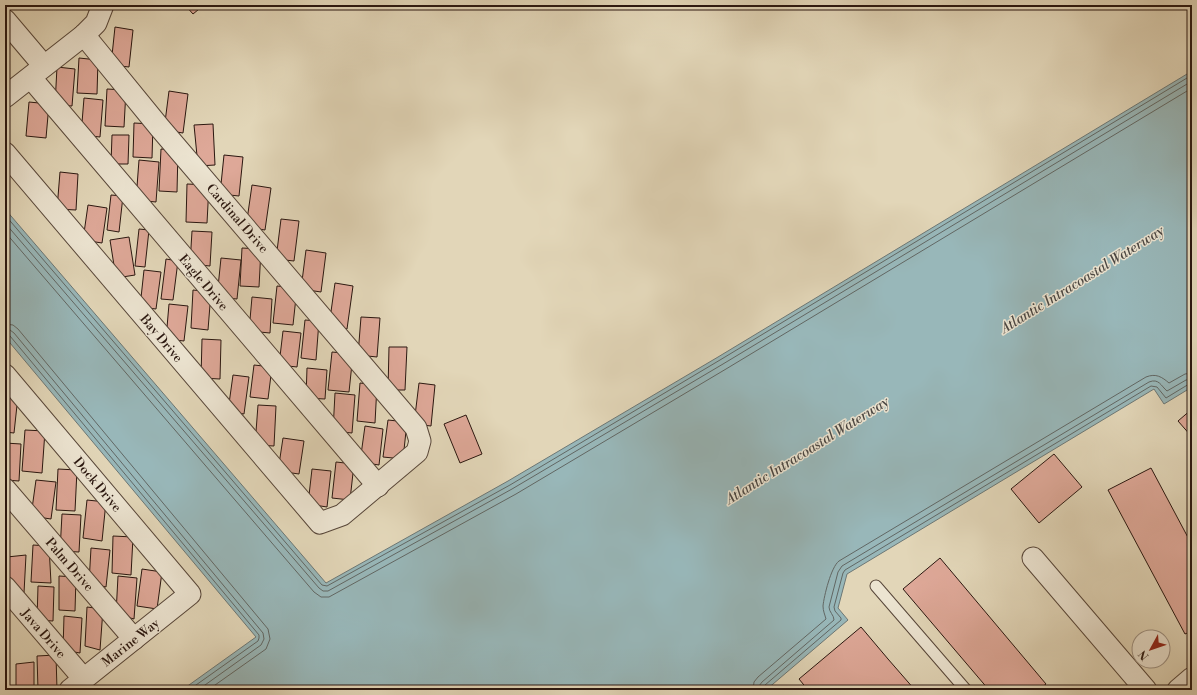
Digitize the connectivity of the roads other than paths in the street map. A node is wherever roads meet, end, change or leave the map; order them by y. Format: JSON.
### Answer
{"nodes":[{"id":1,"x":102,"y":5,"type":"edge"},
{"id":2,"x":5,"y":20,"type":"edge"},
{"id":3,"x":84,"y":35,"type":"junction"},
{"id":4,"x":37,"y":72,"type":"junction"},
{"id":5,"x":5,"y":97,"type":"edge"},
{"id":6,"x":5,"y":153,"type":"edge"},
{"id":7,"x":5,"y":375,"type":"edge"},
{"id":8,"x":378,"y":486,"type":"junction"},
{"id":9,"x":5,"y":489,"type":"edge"},
{"id":10,"x":1033,"y":558,"type":"dead end"},
{"id":11,"x":876,"y":586,"type":"dead end"},
{"id":12,"x":5,"y":587,"type":"edge"},
{"id":13,"x":190,"y":594,"type":"joint"},
{"id":14,"x":134,"y":639,"type":"junction"},
{"id":15,"x":1192,"y":678,"type":"edge"},
{"id":16,"x":76,"y":684,"type":"edge"},
{"id":17,"x":966,"y":690,"type":"edge"},
{"id":18,"x":1146,"y":690,"type":"edge"},
{"id":19,"x":1178,"y":690,"type":"edge"}],
"edges":[{"from":1,"to":3,"type":"street"},
{"from":2,"to":4,"type":"street","name":"Eagle Drive"},
{"from":3,"to":4,"type":"street"},
{"from":3,"to":8,"type":"street","name":"Cardinal Drive"},
{"from":4,"to":5,"type":"street"},
{"from":4,"to":8,"type":"street","name":"Eagle Drive"},
{"from":6,"to":8,"type":"street","name":"Bay Drive"},
{"from":7,"to":13,"type":"street","name":"Dock Drive"},
{"from":9,"to":14,"type":"street","name":"Palm Drive"},
{"from":10,"to":18,"type":"street"},
{"from":11,"to":17,"type":"lane"},
{"from":12,"to":16,"type":"street","name":"Java Drive"},
{"from":13,"to":14,"type":"street","name":"Marine Way"},
{"from":14,"to":16,"type":"street","name":"Marine Way"},
{"from":15,"to":19,"type":"street"}]}
